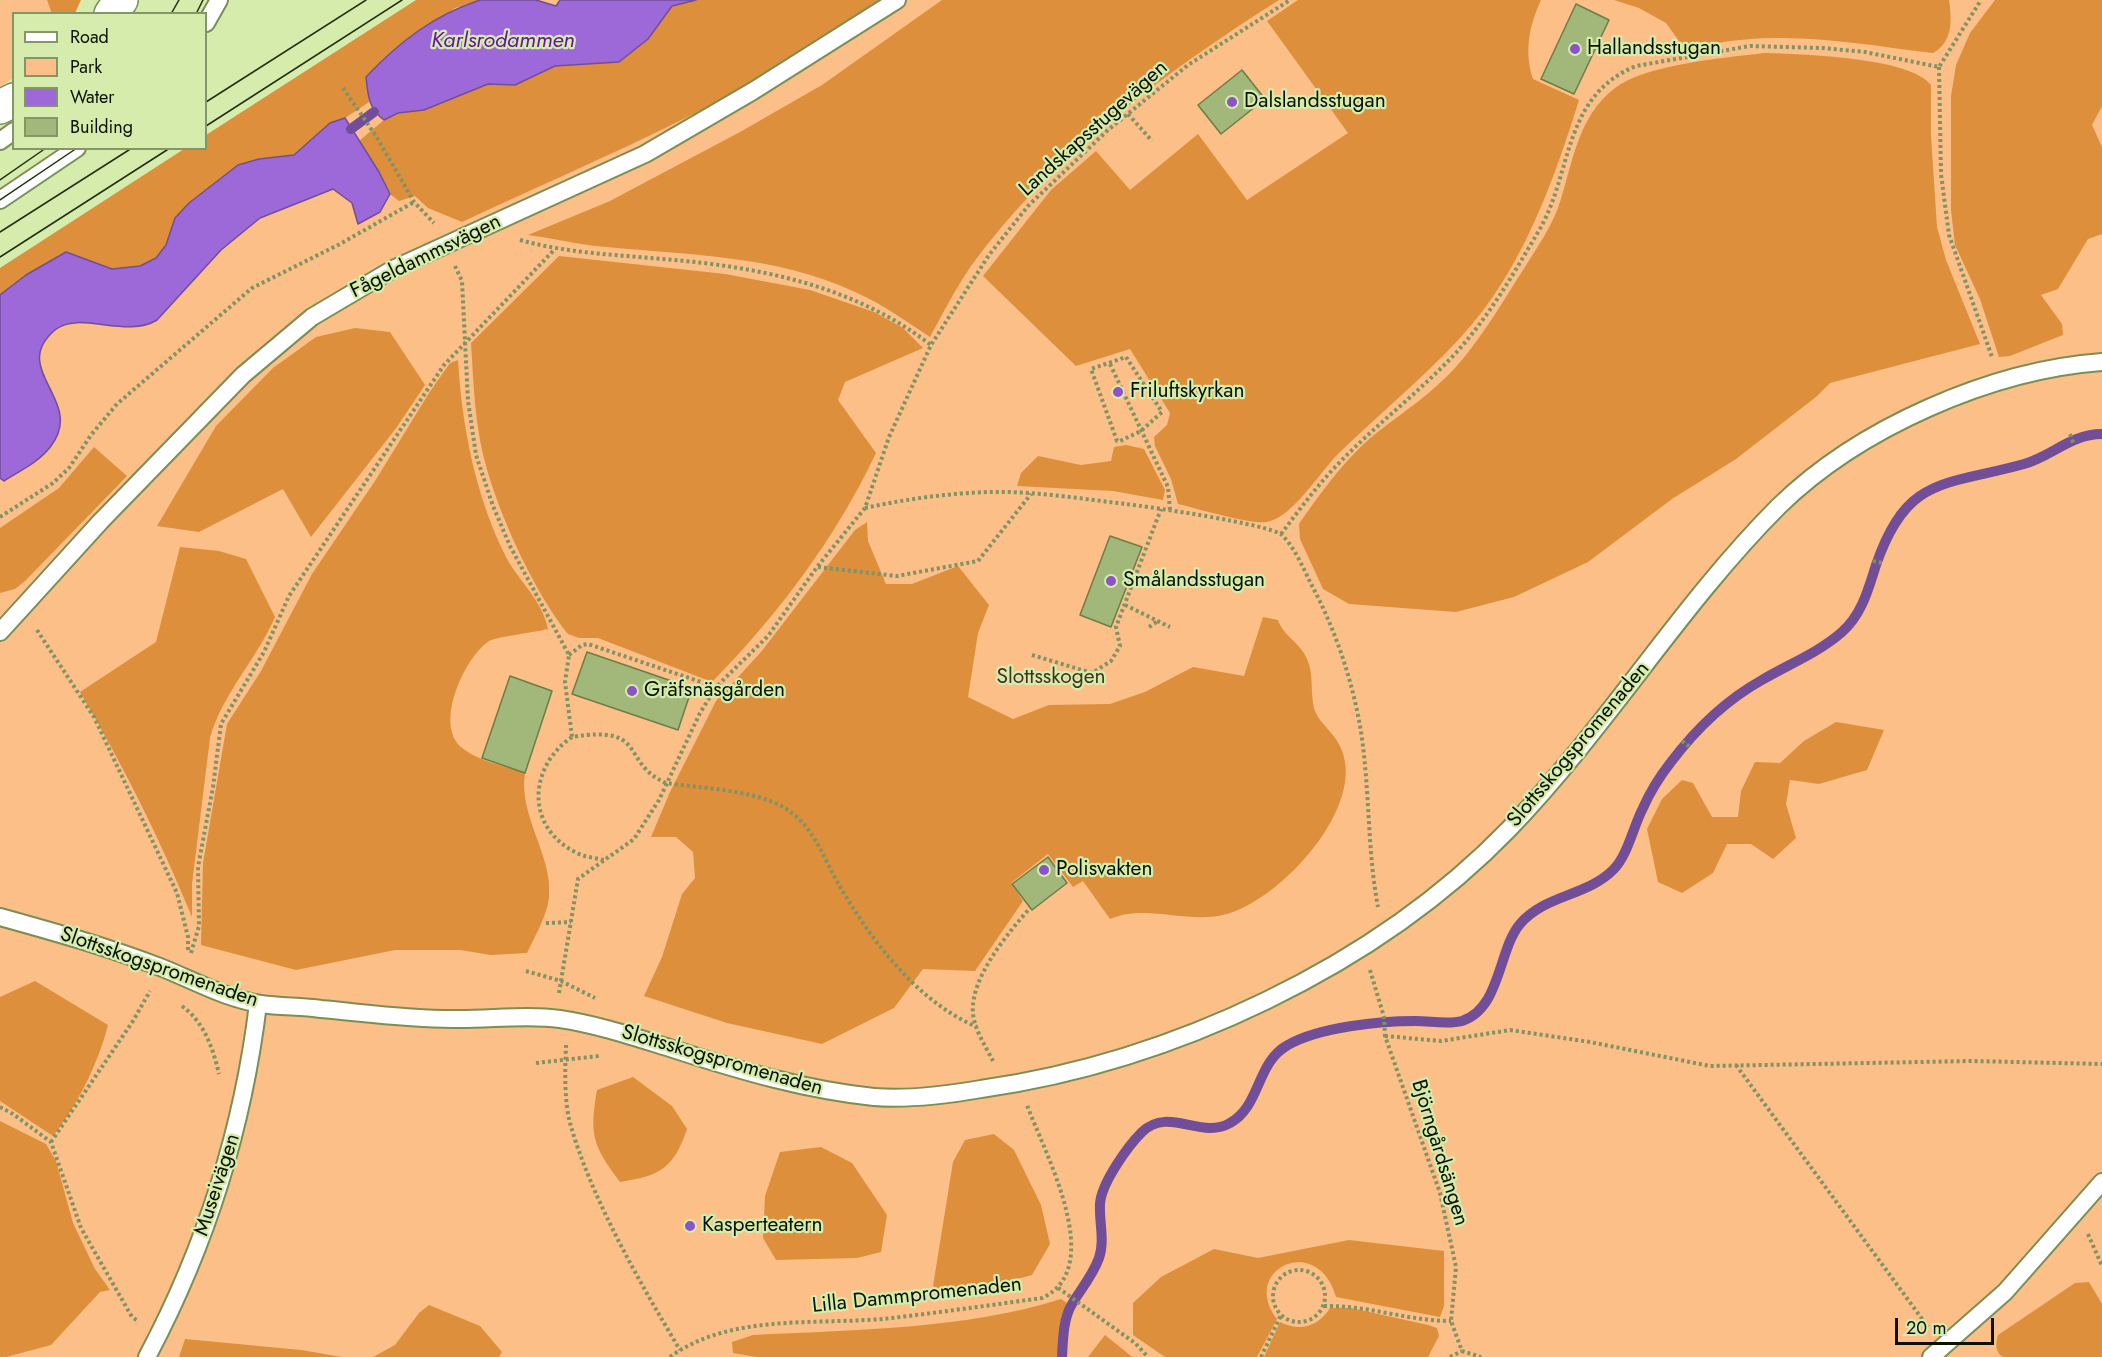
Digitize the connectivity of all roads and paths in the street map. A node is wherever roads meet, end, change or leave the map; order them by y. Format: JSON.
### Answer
{"nodes":[{"id":1,"x":122,"y":0,"type":"edge"},
{"id":2,"x":219,"y":0,"type":"edge"},
{"id":3,"x":897,"y":0,"type":"edge"},
{"id":4,"x":1290,"y":0,"type":"edge"},
{"id":5,"x":1978,"y":1,"type":"edge"},
{"id":6,"x":113,"y":12,"type":"edge"},
{"id":7,"x":207,"y":21,"type":"edge"},
{"id":8,"x":1940,"y":66,"type":"junction"},
{"id":9,"x":343,"y":88,"type":"dead end"},
{"id":10,"x":1128,"y":114,"type":"junction"},
{"id":11,"x":1152,"y":141,"type":"dead end"},
{"id":12,"x":74,"y":150,"type":"edge"},
{"id":13,"x":0,"y":200,"type":"edge"},
{"id":14,"x":512,"y":237,"type":"dead end"},
{"id":15,"x":444,"y":246,"type":"junction"},
{"id":16,"x":555,"y":249,"type":"junction"},
{"id":17,"x":465,"y":342,"type":"junction"},
{"id":18,"x":931,"y":345,"type":"junction"},
{"id":19,"x":2102,"y":362,"type":"edge"},
{"id":20,"x":1110,"y":364,"type":"junction"},
{"id":21,"x":2003,"y":380,"type":"junction"},
{"id":22,"x":1141,"y":431,"type":"junction"},
{"id":23,"x":2070,"y":435,"type":"dead end"},
{"id":24,"x":2074,"y":445,"type":"dead end"},
{"id":25,"x":1031,"y":494,"type":"junction"},
{"id":26,"x":865,"y":508,"type":"junction"},
{"id":27,"x":1161,"y":509,"type":"junction"},
{"id":28,"x":1170,"y":510,"type":"junction"},
{"id":29,"x":0,"y":517,"type":"edge"},
{"id":30,"x":1281,"y":534,"type":"junction"},
{"id":31,"x":1873,"y":561,"type":"dead end"},
{"id":32,"x":1883,"y":563,"type":"dead end"},
{"id":33,"x":817,"y":567,"type":"junction"},
{"id":34,"x":1125,"y":604,"type":"junction"},
{"id":35,"x":32,"y":621,"type":"dead end"},
{"id":36,"x":1158,"y":621,"type":"junction"},
{"id":37,"x":1149,"y":627,"type":"dead end"},
{"id":38,"x":1170,"y":627,"type":"dead end"},
{"id":39,"x":0,"y":632,"type":"edge"},
{"id":40,"x":569,"y":655,"type":"junction"},
{"id":41,"x":1032,"y":655,"type":"dead end"},
{"id":42,"x":716,"y":687,"type":"junction"},
{"id":43,"x":572,"y":737,"type":"junction"},
{"id":44,"x":1682,"y":741,"type":"dead end"},
{"id":45,"x":1690,"y":747,"type":"dead end"},
{"id":46,"x":666,"y":783,"type":"junction"},
{"id":47,"x":604,"y":860,"type":"junction"},
{"id":48,"x":1030,"y":908,"type":"dead end"},
{"id":49,"x":0,"y":917,"type":"edge"},
{"id":50,"x":571,"y":922,"type":"junction"},
{"id":51,"x":546,"y":923,"type":"dead end"},
{"id":52,"x":1389,"y":931,"type":"junction"},
{"id":53,"x":1363,"y":947,"type":"junction"},
{"id":54,"x":526,"y":971,"type":"dead end"},
{"id":55,"x":561,"y":981,"type":"junction"},
{"id":56,"x":139,"y":987,"type":"dead end"},
{"id":57,"x":150,"y":991,"type":"junction"},
{"id":58,"x":156,"y":993,"type":"dead end"},
{"id":59,"x":174,"y":1001,"type":"dead end"},
{"id":60,"x":600,"y":1001,"type":"dead end"},
{"id":61,"x":258,"y":1004,"type":"junction"},
{"id":62,"x":561,"y":1019,"type":"junction"},
{"id":63,"x":977,"y":1027,"type":"junction"},
{"id":64,"x":1385,"y":1036,"type":"junction"},
{"id":65,"x":599,"y":1056,"type":"dead end"},
{"id":66,"x":565,"y":1060,"type":"junction"},
{"id":67,"x":536,"y":1063,"type":"dead end"},
{"id":68,"x":2102,"y":1064,"type":"edge"},
{"id":69,"x":1736,"y":1065,"type":"junction"},
{"id":70,"x":219,"y":1080,"type":"dead end"},
{"id":71,"x":1020,"y":1084,"type":"junction"},
{"id":72,"x":0,"y":1107,"type":"edge"},
{"id":73,"x":51,"y":1142,"type":"junction"},
{"id":74,"x":2102,"y":1182,"type":"edge"},
{"id":75,"x":2077,"y":1212,"type":"junction"},
{"id":76,"x":2102,"y":1266,"type":"edge"},
{"id":77,"x":1058,"y":1288,"type":"junction"},
{"id":78,"x":1324,"y":1305,"type":"junction"},
{"id":79,"x":1281,"y":1314,"type":"junction"},
{"id":80,"x":146,"y":1315,"type":"dead end"},
{"id":81,"x":1450,"y":1321,"type":"junction"},
{"id":82,"x":680,"y":1350,"type":"junction"},
{"id":83,"x":1462,"y":1351,"type":"junction"},
{"id":84,"x":1937,"y":1353,"type":"edge"},
{"id":85,"x":147,"y":1357,"type":"edge"},
{"id":86,"x":670,"y":1357,"type":"edge"},
{"id":87,"x":1148,"y":1357,"type":"edge"},
{"id":88,"x":1261,"y":1357,"type":"edge"},
{"id":89,"x":1450,"y":1357,"type":"edge"},
{"id":90,"x":1481,"y":1357,"type":"edge"}],
"edges":[{"from":1,"to":6,"type":"main road"},
{"from":2,"to":7,"type":"lane"},
{"from":3,"to":15,"type":"lane","name":"Fågeldammsvägen"},
{"from":4,"to":10,"type":"path","name":"Landskapsstugevägen"},
{"from":5,"to":8,"type":"path"},
{"from":8,"to":21,"type":"path"},
{"from":8,"to":30,"type":"path"},
{"from":9,"to":29,"type":"path"},
{"from":10,"to":11,"type":"path"},
{"from":10,"to":18,"type":"path","name":"Landskapsstugevägen"},
{"from":12,"to":13,"type":"lane"},
{"from":14,"to":16,"type":"path"},
{"from":15,"to":17,"type":"path"},
{"from":15,"to":39,"type":"lane","name":"Fågeldammsvägen"},
{"from":16,"to":17,"type":"path"},
{"from":16,"to":18,"type":"path"},
{"from":17,"to":35,"type":"path"},
{"from":17,"to":40,"type":"path"},
{"from":18,"to":26,"type":"path","name":"Landskapsstugevägen"},
{"from":19,"to":21,"type":"lane","name":"Slottsskogspromenaden"},
{"from":20,"to":22,"type":"path"},
{"from":20,"to":22,"type":"path"},
{"from":20,"to":22,"type":"path"},
{"from":21,"to":52,"type":"lane","name":"Slottsskogspromenaden"},
{"from":22,"to":28,"type":"path"},
{"from":23,"to":24,"type":"path"},
{"from":25,"to":26,"type":"path"},
{"from":25,"to":27,"type":"path"},
{"from":25,"to":33,"type":"path"},
{"from":26,"to":33,"type":"path","name":"Landskapsstugevägen"},
{"from":27,"to":28,"type":"path"},
{"from":27,"to":34,"type":"path"},
{"from":28,"to":30,"type":"path"},
{"from":30,"to":52,"type":"path"},
{"from":31,"to":32,"type":"path"},
{"from":33,"to":42,"type":"path","name":"Landskapsstugevägen"},
{"from":34,"to":36,"type":"path"},
{"from":34,"to":41,"type":"path"},
{"from":36,"to":37,"type":"path"},
{"from":36,"to":38,"type":"path"},
{"from":40,"to":42,"type":"path"},
{"from":40,"to":43,"type":"path"},
{"from":42,"to":46,"type":"path","name":"Landskapsstugevägen"},
{"from":43,"to":46,"type":"path"},
{"from":43,"to":47,"type":"path"},
{"from":44,"to":45,"type":"path"},
{"from":46,"to":47,"type":"path","name":"Landskapsstugevägen"},
{"from":46,"to":63,"type":"path"},
{"from":47,"to":50,"type":"path","name":"Landskapsstugevägen"},
{"from":48,"to":63,"type":"path"},
{"from":49,"to":61,"type":"lane","name":"Slottsskogspromenaden"},
{"from":50,"to":51,"type":"path"},
{"from":50,"to":55,"type":"path","name":"Landskapsstugevägen"},
{"from":52,"to":53,"type":"lane","name":"Slottsskogspromenaden"},
{"from":53,"to":64,"type":"path","name":"Björngårdsängen"},
{"from":53,"to":71,"type":"lane","name":"Slottsskogspromenaden"},
{"from":54,"to":55,"type":"path"},
{"from":55,"to":60,"type":"path"},
{"from":55,"to":62,"type":"path","name":"Landskapsstugevägen"},
{"from":56,"to":57,"type":"path"},
{"from":57,"to":58,"type":"path"},
{"from":57,"to":73,"type":"path"},
{"from":59,"to":70,"type":"path"},
{"from":61,"to":62,"type":"lane","name":"Slottsskogspromenaden"},
{"from":61,"to":85,"type":"lane","name":"Museivägen"},
{"from":62,"to":66,"type":"path","name":"Landskapsstugevägen"},
{"from":62,"to":71,"type":"lane","name":"Slottsskogspromenaden"},
{"from":63,"to":71,"type":"path"},
{"from":64,"to":69,"type":"path"},
{"from":64,"to":81,"type":"path","name":"Björngårdsängen"},
{"from":65,"to":66,"type":"path"},
{"from":66,"to":67,"type":"path"},
{"from":66,"to":82,"type":"path","name":"Landskapsstugevägen"},
{"from":68,"to":69,"type":"path"},
{"from":69,"to":84,"type":"path"},
{"from":71,"to":77,"type":"path"},
{"from":72,"to":73,"type":"path"},
{"from":73,"to":80,"type":"path"},
{"from":74,"to":75,"type":"lane"},
{"from":75,"to":76,"type":"path"},
{"from":75,"to":84,"type":"lane"},
{"from":77,"to":82,"type":"path","name":"Lilla Dammpromenaden"},
{"from":77,"to":87,"type":"path"},
{"from":78,"to":79,"type":"path"},
{"from":78,"to":79,"type":"path"},
{"from":78,"to":81,"type":"path"},
{"from":79,"to":88,"type":"path"},
{"from":81,"to":83,"type":"path","name":"Björngårdsängen"},
{"from":82,"to":86,"type":"path","name":"Lilla Dammpromenaden"},
{"from":83,"to":89,"type":"path"},
{"from":83,"to":90,"type":"path"}]}
